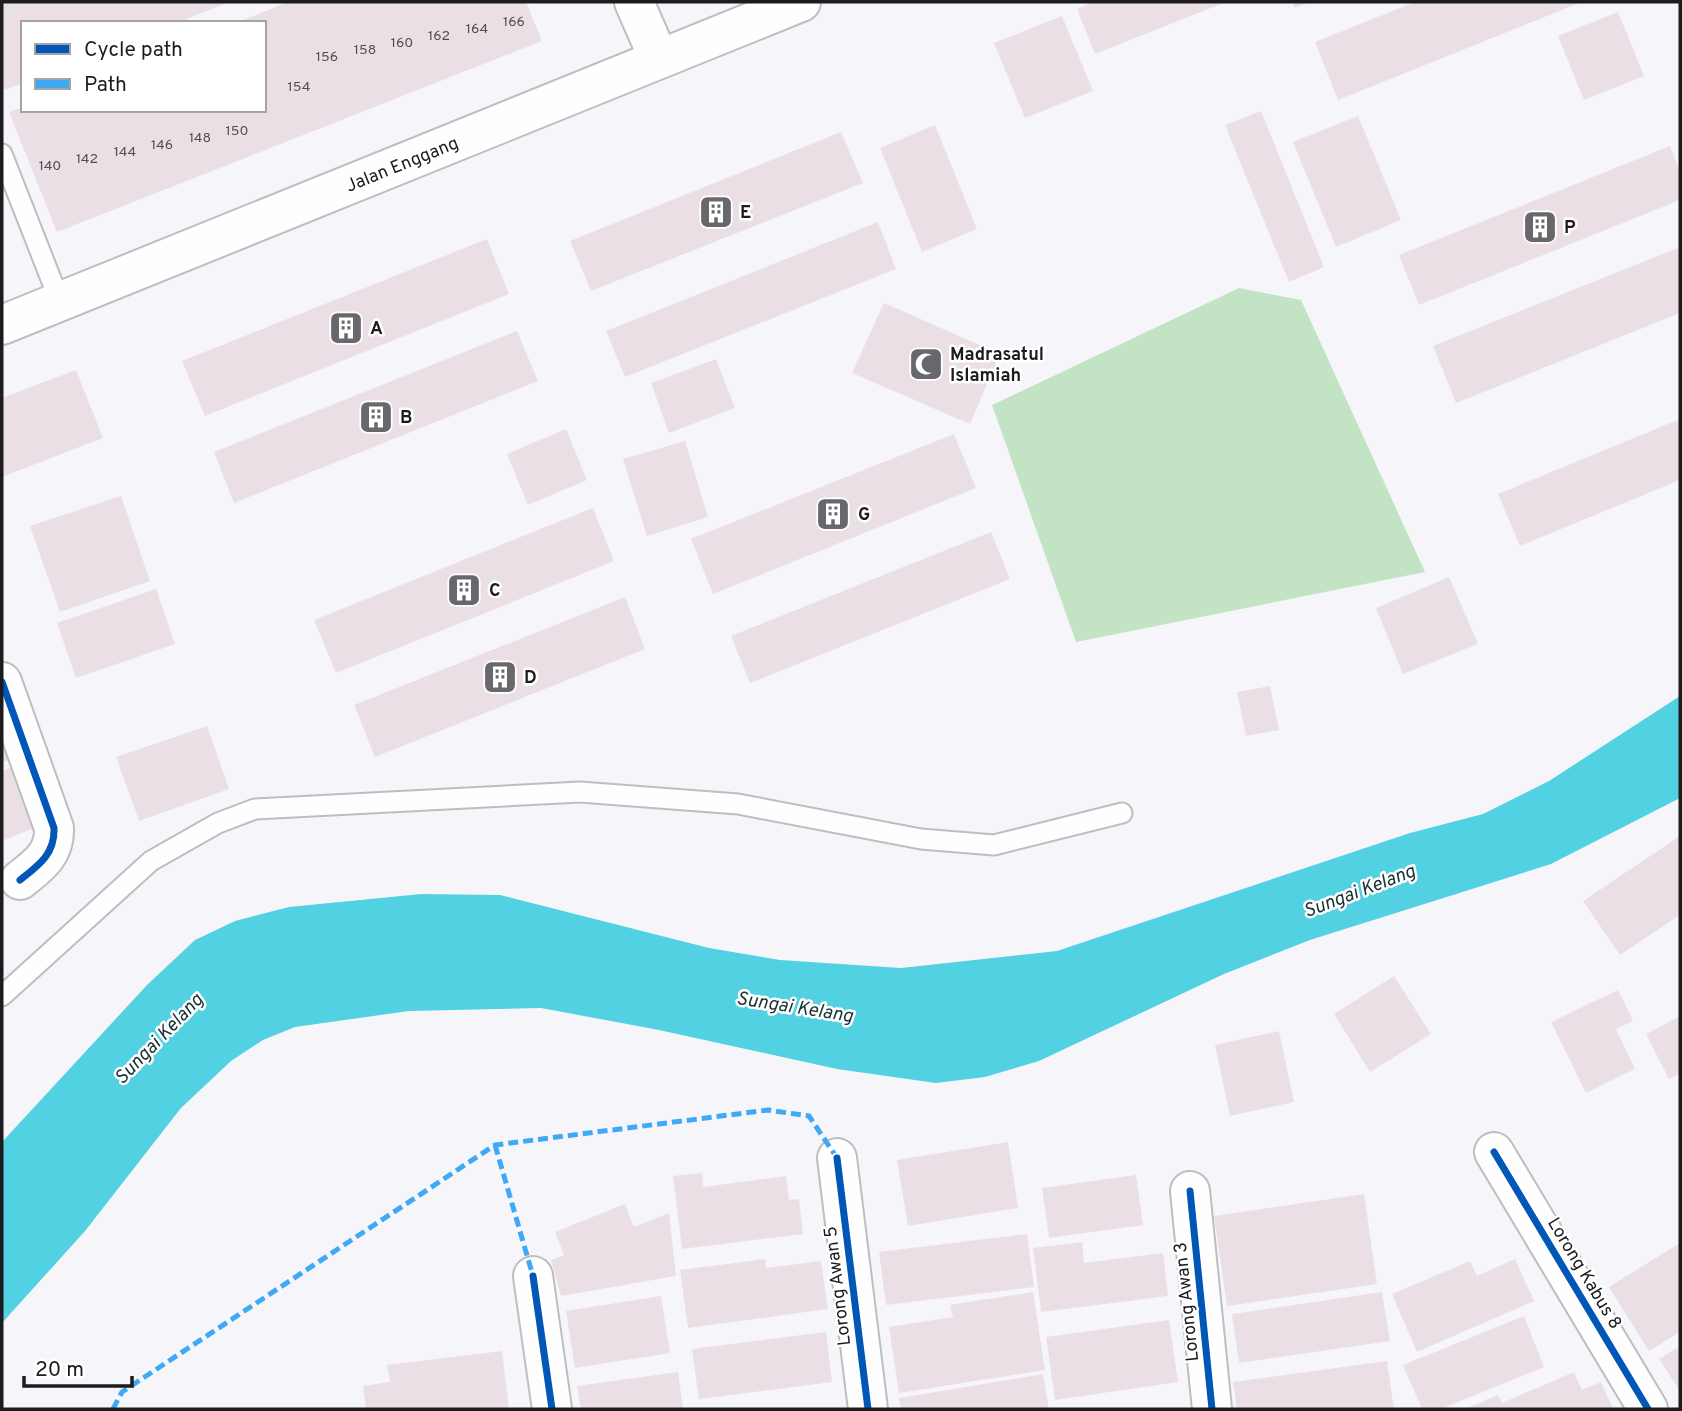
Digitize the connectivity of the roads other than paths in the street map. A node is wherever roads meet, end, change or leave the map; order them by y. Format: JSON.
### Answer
{"nodes":[{"id":1,"x":634,"y":2,"type":"edge"},
{"id":2,"x":801,"y":2,"type":"edge"},
{"id":3,"x":659,"y":59,"type":"junction"},
{"id":4,"x":2,"y":154,"type":"edge"},
{"id":5,"x":60,"y":302,"type":"junction"},
{"id":6,"x":2,"y":326,"type":"edge"},
{"id":7,"x":2,"y":682,"type":"edge"},
{"id":8,"x":1122,"y":813,"type":"dead end"},
{"id":9,"x":20,"y":880,"type":"dead end"},
{"id":10,"x":2,"y":996,"type":"edge"},
{"id":11,"x":1494,"y":1152,"type":"dead end"},
{"id":12,"x":837,"y":1158,"type":"dead end"},
{"id":13,"x":1191,"y":1191,"type":"dead end"},
{"id":14,"x":533,"y":1276,"type":"dead end"},
{"id":15,"x":552,"y":1409,"type":"edge"},
{"id":16,"x":868,"y":1409,"type":"edge"},
{"id":17,"x":1212,"y":1409,"type":"edge"},
{"id":18,"x":1648,"y":1409,"type":"edge"}],
"edges":[{"from":1,"to":3,"type":"street"},
{"from":2,"to":3,"type":"street","name":"Jalan Enggang"},
{"from":3,"to":5,"type":"street","name":"Jalan Enggang"},
{"from":4,"to":5,"type":"lane"},
{"from":5,"to":6,"type":"street","name":"Jalan Enggang"},
{"from":7,"to":9,"type":"street"},
{"from":8,"to":10,"type":"lane"},
{"from":11,"to":18,"type":"street","name":"Lorong Kabus 8"},
{"from":12,"to":16,"type":"street","name":"Lorong Awan 5"},
{"from":13,"to":17,"type":"street","name":"Lorong Awan 3"},
{"from":14,"to":15,"type":"street"}]}
